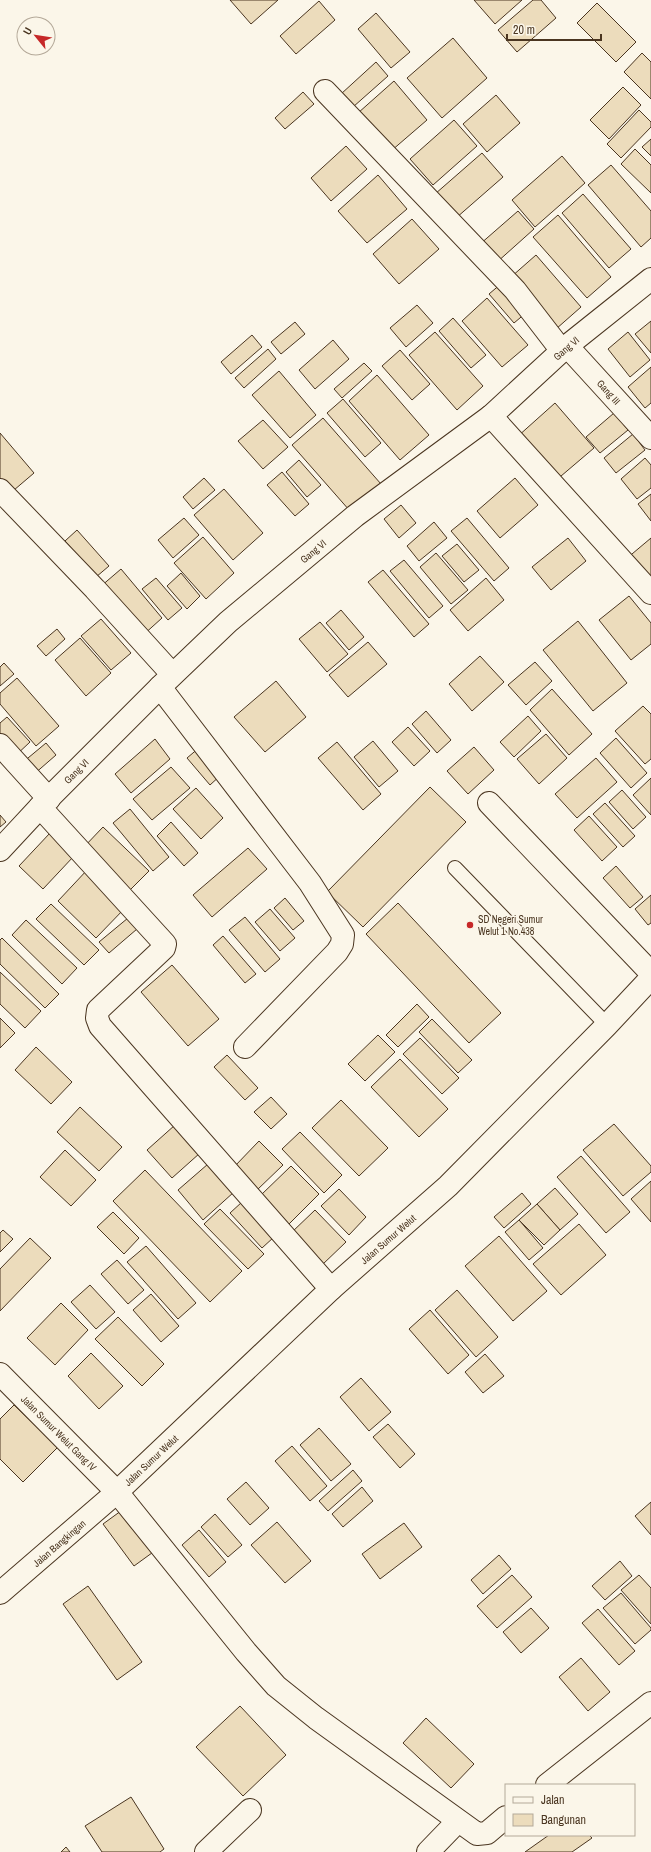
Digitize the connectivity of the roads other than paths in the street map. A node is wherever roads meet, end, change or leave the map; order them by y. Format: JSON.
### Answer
{"nodes":[{"id":1,"x":325,"y":91,"type":"dead end"},
{"id":2,"x":651,"y":279,"type":"edge"},
{"id":3,"x":565,"y":348,"type":"junction"},
{"id":4,"x":492,"y":416,"type":"junction"},
{"id":5,"x":651,"y":438,"type":"edge"},
{"id":6,"x":0,"y":490,"type":"edge"},
{"id":7,"x":651,"y":593,"type":"edge"},
{"id":8,"x":166,"y":680,"type":"junction"},
{"id":9,"x":0,"y":745,"type":"edge"},
{"id":10,"x":45,"y":803,"type":"junction"},
{"id":11,"x":489,"y":803,"type":"dead end"},
{"id":12,"x":0,"y":850,"type":"edge"},
{"id":13,"x":454,"y":868,"type":"dead end"},
{"id":14,"x":651,"y":973,"type":"edge"},
{"id":15,"x":651,"y":978,"type":"edge"},
{"id":16,"x":608,"y":1025,"type":"junction"},
{"id":17,"x":245,"y":1047,"type":"dead end"},
{"id":18,"x":331,"y":1289,"type":"junction"},
{"id":19,"x":0,"y":1374,"type":"edge"},
{"id":20,"x":117,"y":1492,"type":"junction"},
{"id":21,"x":0,"y":1593,"type":"edge"},
{"id":22,"x":651,"y":1703,"type":"edge"},
{"id":23,"x":548,"y":1784,"type":"edge"},
{"id":24,"x":250,"y":1810,"type":"dead end"},
{"id":25,"x":505,"y":1818,"type":"edge"},
{"id":26,"x":458,"y":1822,"type":"junction"},
{"id":27,"x":206,"y":1852,"type":"edge"},
{"id":28,"x":428,"y":1852,"type":"edge"}],
"edges":[{"from":1,"to":3,"type":"street","name":"Gang III"},
{"from":2,"to":3,"type":"street","name":"Gang VI"},
{"from":3,"to":4,"type":"street","name":"Gang VI"},
{"from":3,"to":5,"type":"street","name":"Gang III"},
{"from":4,"to":7,"type":"street"},
{"from":4,"to":8,"type":"street","name":"Gang VI"},
{"from":6,"to":8,"type":"street"},
{"from":8,"to":10,"type":"street","name":"Gang VI"},
{"from":8,"to":17,"type":"street"},
{"from":9,"to":10,"type":"street"},
{"from":10,"to":12,"type":"street","name":"Gang VI"},
{"from":10,"to":18,"type":"street"},
{"from":11,"to":14,"type":"street"},
{"from":13,"to":16,"type":"lane"},
{"from":15,"to":16,"type":"street","name":"Jalan Sumur Welut"},
{"from":16,"to":18,"type":"street","name":"Jalan Sumur Welut"},
{"from":18,"to":20,"type":"street","name":"Jalan Sumur Welut"},
{"from":19,"to":20,"type":"street","name":"Jalan Sumur Welut Gang IV"},
{"from":20,"to":21,"type":"street","name":"Jalan Bangkingan"},
{"from":20,"to":26,"type":"street","name":"Jalan Sumur Welut Gang IV"},
{"from":22,"to":23,"type":"street"},
{"from":24,"to":27,"type":"street"},
{"from":25,"to":26,"type":"street","name":"Jalan Sumur Welut Gang IV"},
{"from":26,"to":28,"type":"street"}]}
